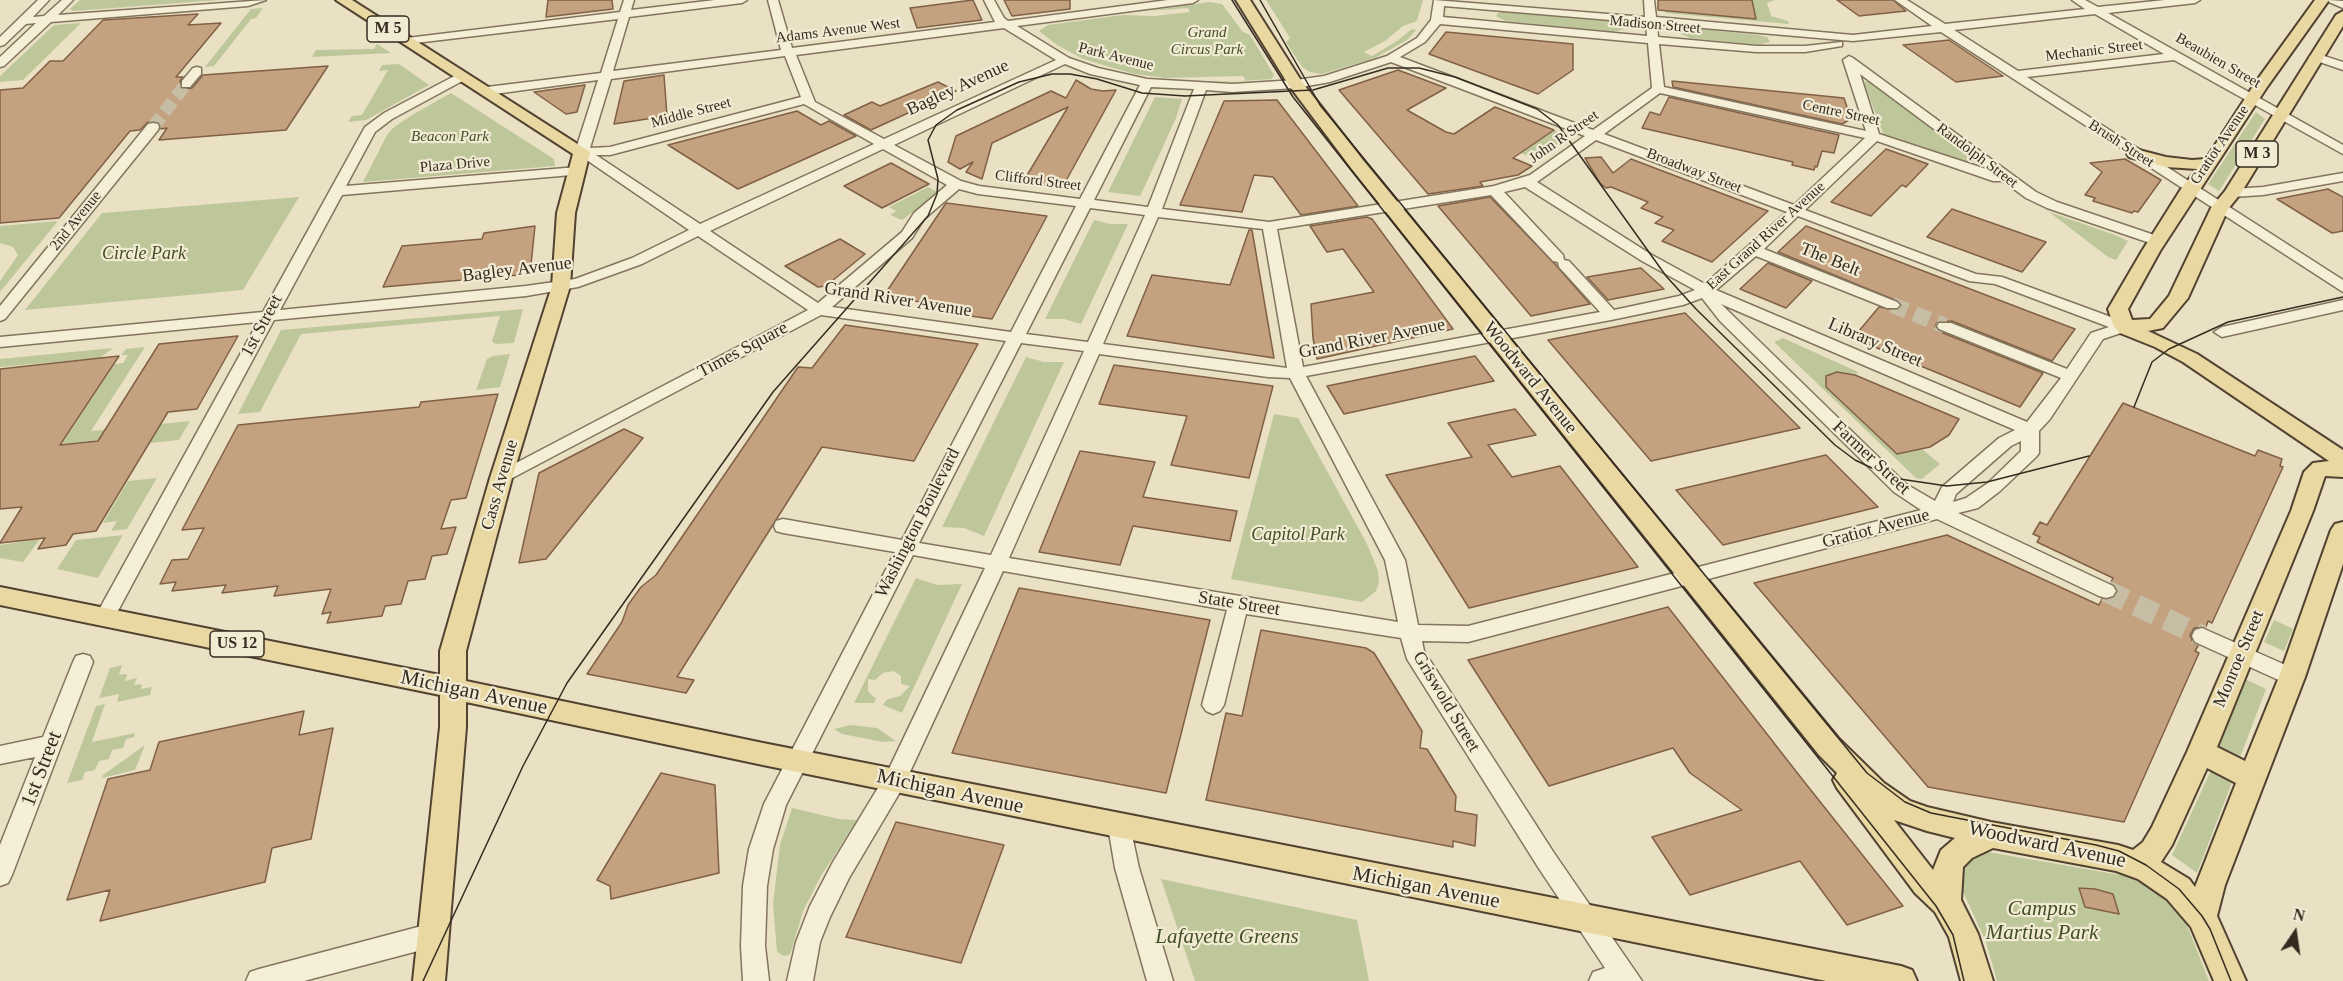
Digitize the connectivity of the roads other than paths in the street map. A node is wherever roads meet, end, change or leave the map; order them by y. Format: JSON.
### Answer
{"nodes":[{"id":1,"x":44,"y":0,"type":"edge"},
{"id":2,"x":68,"y":0,"type":"edge"},
{"id":3,"x":261,"y":0,"type":"edge"},
{"id":4,"x":343,"y":0,"type":"edge"},
{"id":5,"x":629,"y":0,"type":"edge"},
{"id":6,"x":742,"y":0,"type":"edge"},
{"id":7,"x":773,"y":0,"type":"edge"},
{"id":8,"x":989,"y":0,"type":"edge"},
{"id":9,"x":1193,"y":0,"type":"edge"},
{"id":10,"x":1243,"y":0,"type":"edge"},
{"id":11,"x":1649,"y":0,"type":"edge"},
{"id":12,"x":1900,"y":0,"type":"edge"},
{"id":13,"x":2077,"y":0,"type":"edge"},
{"id":14,"x":2195,"y":0,"type":"edge"},
{"id":15,"x":2322,"y":0,"type":"edge"},
{"id":16,"x":2333,"y":0,"type":"edge"},
{"id":17,"x":1440,"y":1,"type":"edge"},
{"id":18,"x":2343,"y":5,"type":"edge"},
{"id":19,"x":1509,"y":8,"type":"junction"},
{"id":20,"x":2095,"y":11,"type":"junction"},
{"id":21,"x":624,"y":14,"type":"junction"},
{"id":22,"x":2343,"y":15,"type":"edge"},
{"id":23,"x":1613,"y":17,"type":"junction"},
{"id":24,"x":46,"y":19,"type":"junction"},
{"id":25,"x":1437,"y":20,"type":"junction"},
{"id":26,"x":24,"y":21,"type":"junction"},
{"id":27,"x":1651,"y":21,"type":"junction"},
{"id":28,"x":1009,"y":24,"type":"junction"},
{"id":29,"x":1694,"y":24,"type":"junction"},
{"id":30,"x":1507,"y":27,"type":"junction"},
{"id":31,"x":1942,"y":28,"type":"junction"},
{"id":32,"x":1755,"y":30,"type":"junction"},
{"id":33,"x":1815,"y":35,"type":"junction"},
{"id":34,"x":1610,"y":36,"type":"junction"},
{"id":35,"x":1870,"y":36,"type":"junction"},
{"id":36,"x":1653,"y":40,"type":"junction"},
{"id":37,"x":407,"y":41,"type":"junction"},
{"id":38,"x":0,"y":43,"type":"edge"},
{"id":39,"x":1698,"y":44,"type":"junction"},
{"id":40,"x":1830,"y":46,"type":"junction"},
{"id":41,"x":1756,"y":49,"type":"junction"},
{"id":42,"x":788,"y":52,"type":"junction"},
{"id":43,"x":1404,"y":52,"type":"junction"},
{"id":44,"x":2177,"y":56,"type":"junction"},
{"id":45,"x":2315,"y":57,"type":"junction"},
{"id":46,"x":1391,"y":58,"type":"junction"},
{"id":47,"x":1065,"y":60,"type":"junction"},
{"id":48,"x":1850,"y":61,"type":"junction"},
{"id":49,"x":0,"y":63,"type":"edge"},
{"id":50,"x":2343,"y":66,"type":"edge"},
{"id":51,"x":197,"y":71,"type":"dead end"},
{"id":52,"x":2015,"y":75,"type":"junction"},
{"id":53,"x":462,"y":76,"type":"junction"},
{"id":54,"x":605,"y":76,"type":"junction"},
{"id":55,"x":1147,"y":83,"type":"junction"},
{"id":56,"x":186,"y":84,"type":"tunnel mouth"},
{"id":57,"x":1296,"y":84,"type":"junction"},
{"id":58,"x":1201,"y":87,"type":"junction"},
{"id":59,"x":1658,"y":89,"type":"junction"},
{"id":60,"x":487,"y":92,"type":"junction"},
{"id":61,"x":807,"y":99,"type":"junction"},
{"id":62,"x":2251,"y":99,"type":"junction"},
{"id":63,"x":2281,"y":116,"type":"junction"},
{"id":64,"x":153,"y":127,"type":"tunnel mouth"},
{"id":65,"x":1601,"y":131,"type":"junction"},
{"id":66,"x":1873,"y":136,"type":"junction"},
{"id":67,"x":883,"y":144,"type":"junction"},
{"id":68,"x":2343,"y":150,"type":"edge"},
{"id":69,"x":582,"y":152,"type":"junction"},
{"id":70,"x":2135,"y":154,"type":"junction"},
{"id":71,"x":2211,"y":163,"type":"junction"},
{"id":72,"x":578,"y":171,"type":"junction"},
{"id":73,"x":2343,"y":177,"type":"edge"},
{"id":74,"x":1527,"y":182,"type":"junction"},
{"id":75,"x":956,"y":183,"type":"junction"},
{"id":76,"x":2014,"y":183,"type":"junction"},
{"id":77,"x":2190,"y":189,"type":"junction"},
{"id":78,"x":1494,"y":190,"type":"junction"},
{"id":79,"x":336,"y":191,"type":"junction"},
{"id":80,"x":2226,"y":200,"type":"junction"},
{"id":81,"x":1085,"y":203,"type":"junction"},
{"id":82,"x":1391,"y":206,"type":"junction"},
{"id":83,"x":1800,"y":206,"type":"junction"},
{"id":84,"x":1154,"y":212,"type":"junction"},
{"id":85,"x":1269,"y":226,"type":"junction"},
{"id":86,"x":699,"y":230,"type":"junction"},
{"id":87,"x":2158,"y":241,"type":"junction"},
{"id":88,"x":1754,"y":250,"type":"junction"},
{"id":89,"x":561,"y":286,"type":"junction"},
{"id":90,"x":2343,"y":287,"type":"edge"},
{"id":91,"x":1706,"y":291,"type":"junction"},
{"id":92,"x":1892,"y":305,"type":"tunnel mouth"},
{"id":93,"x":2343,"y":305,"type":"edge"},
{"id":94,"x":819,"y":310,"type":"junction"},
{"id":95,"x":269,"y":315,"type":"junction"},
{"id":96,"x":1611,"y":315,"type":"junction"},
{"id":97,"x":0,"y":316,"type":"edge"},
{"id":98,"x":1945,"y":326,"type":"tunnel mouth"},
{"id":99,"x":2124,"y":327,"type":"junction"},
{"id":100,"x":1789,"y":328,"type":"junction"},
{"id":101,"x":2222,"y":332,"type":"dead end"},
{"id":102,"x":1496,"y":335,"type":"junction"},
{"id":103,"x":1014,"y":336,"type":"junction"},
{"id":104,"x":0,"y":342,"type":"edge"},
{"id":105,"x":1752,"y":346,"type":"junction"},
{"id":106,"x":1093,"y":348,"type":"junction"},
{"id":107,"x":1296,"y":373,"type":"junction"},
{"id":108,"x":2069,"y":378,"type":"junction"},
{"id":109,"x":2030,"y":430,"type":"junction"},
{"id":110,"x":2343,"y":460,"type":"edge"},
{"id":111,"x":2343,"y":470,"type":"edge"},
{"id":112,"x":501,"y":478,"type":"junction"},
{"id":113,"x":1939,"y":512,"type":"junction"},
{"id":114,"x":783,"y":526,"type":"dead end"},
{"id":115,"x":2343,"y":530,"type":"edge"},
{"id":116,"x":905,"y":548,"type":"junction"},
{"id":117,"x":997,"y":563,"type":"junction"},
{"id":118,"x":1691,"y":577,"type":"junction"},
{"id":119,"x":2106,"y":591,"type":"tunnel mouth"},
{"id":120,"x":0,"y":596,"type":"edge"},
{"id":121,"x":1238,"y":604,"type":"junction"},
{"id":122,"x":105,"y":617,"type":"junction"},
{"id":123,"x":1409,"y":632,"type":"junction"},
{"id":124,"x":2202,"y":636,"type":"tunnel mouth"},
{"id":125,"x":2241,"y":654,"type":"junction"},
{"id":126,"x":83,"y":662,"type":"dead end"},
{"id":127,"x":2292,"y":677,"type":"junction"},
{"id":128,"x":454,"y":689,"type":"junction"},
{"id":129,"x":1213,"y":705,"type":"dead end"},
{"id":130,"x":52,"y":744,"type":"junction"},
{"id":131,"x":1829,"y":747,"type":"junction"},
{"id":132,"x":2201,"y":752,"type":"junction"},
{"id":133,"x":0,"y":755,"type":"edge"},
{"id":134,"x":796,"y":761,"type":"junction"},
{"id":135,"x":2252,"y":778,"type":"junction"},
{"id":136,"x":895,"y":780,"type":"junction"},
{"id":137,"x":1119,"y":826,"type":"junction"},
{"id":138,"x":1990,"y":835,"type":"junction"},
{"id":139,"x":2138,"y":865,"type":"junction"},
{"id":140,"x":0,"y":875,"type":"edge"},
{"id":141,"x":1946,"y":902,"type":"junction"},
{"id":142,"x":2202,"y":917,"type":"junction"},
{"id":143,"x":1585,"y":920,"type":"junction"},
{"id":144,"x":434,"y":935,"type":"junction"},
{"id":145,"x":1619,"y":978,"type":"edge"},
{"id":146,"x":259,"y":981,"type":"edge"},
{"id":147,"x":429,"y":981,"type":"edge"},
{"id":148,"x":756,"y":981,"type":"edge"},
{"id":149,"x":800,"y":981,"type":"edge"},
{"id":150,"x":1160,"y":981,"type":"edge"},
{"id":151,"x":1901,"y":981,"type":"edge"},
{"id":152,"x":1977,"y":981,"type":"edge"},
{"id":153,"x":2229,"y":981,"type":"edge"}],
"edges":[{"from":1,"to":26,"type":"street"},
{"from":2,"to":24,"type":"street"},
{"from":3,"to":24,"type":"street"},
{"from":4,"to":37,"type":"main road","name":"Grand River Avenue","number":"M 5"},
{"from":5,"to":21,"type":"street","name":"Cass Avenue"},
{"from":6,"to":21,"type":"street"},
{"from":7,"to":42,"type":"street"},
{"from":8,"to":28,"type":"street","name":"Park Avenue"},
{"from":9,"to":28,"type":"street","name":"Adams Avenue West"},
{"from":10,"to":57,"type":"main road","name":"Woodward Avenue"},
{"from":11,"to":27,"type":"street"},
{"from":12,"to":31,"type":"street","name":"Brush Street"},
{"from":13,"to":20,"type":"street","name":"Beaubien Street"},
{"from":14,"to":20,"type":"street","name":"Madison Street"},
{"from":15,"to":62,"type":"main road","name":"Gratiot Avenue","number":"M 3"},
{"from":16,"to":18,"type":"street"},
{"from":17,"to":19,"type":"street","name":"Madison Street"},
{"from":17,"to":25,"type":"street"},
{"from":19,"to":23,"type":"street","name":"Madison Street"},
{"from":19,"to":30,"type":"street"},
{"from":20,"to":31,"type":"street","name":"Madison Street"},
{"from":20,"to":44,"type":"street","name":"Beaubien Street"},
{"from":21,"to":37,"type":"street"},
{"from":21,"to":54,"type":"street","name":"Cass Avenue"},
{"from":22,"to":45,"type":"main road","name":"Gratiot Avenue","number":"M 3"},
{"from":23,"to":27,"type":"street","name":"Madison Street"},
{"from":23,"to":34,"type":"street"},
{"from":24,"to":26,"type":"street"},
{"from":24,"to":49,"type":"street"},
{"from":25,"to":30,"type":"street","name":"Madison Street"},
{"from":25,"to":43,"type":"street","name":"Park Avenue"},
{"from":26,"to":38,"type":"street"},
{"from":27,"to":29,"type":"street","name":"Madison Street"},
{"from":27,"to":36,"type":"street"},
{"from":28,"to":42,"type":"street","name":"Adams Avenue West"},
{"from":28,"to":47,"type":"street","name":"Park Avenue"},
{"from":29,"to":32,"type":"street","name":"Madison Street"},
{"from":29,"to":39,"type":"street"},
{"from":30,"to":34,"type":"street","name":"Madison Street"},
{"from":31,"to":35,"type":"street","name":"Madison Street"},
{"from":31,"to":52,"type":"street","name":"Brush Street"},
{"from":32,"to":33,"type":"street","name":"Madison Street"},
{"from":32,"to":41,"type":"street"},
{"from":33,"to":35,"type":"street","name":"Madison Street"},
{"from":33,"to":40,"type":"street","name":"Randolph Street"},
{"from":34,"to":36,"type":"street","name":"Madison Street"},
{"from":35,"to":40,"type":"street","name":"Madison Street"},
{"from":36,"to":39,"type":"street","name":"Madison Street"},
{"from":36,"to":59,"type":"street"},
{"from":37,"to":53,"type":"main road","name":"Grand River Avenue","number":"M 5"},
{"from":39,"to":41,"type":"street","name":"Madison Street"},
{"from":40,"to":41,"type":"street","name":"Madison Street"},
{"from":40,"to":48,"type":"street","name":"Randolph Street"},
{"from":42,"to":54,"type":"street","name":"Adams Avenue West"},
{"from":42,"to":61,"type":"street"},
{"from":43,"to":46,"type":"street","name":"Park Avenue"},
{"from":43,"to":65,"type":"street","name":"Broadway Street"},
{"from":44,"to":52,"type":"street","name":"Mechanic Street"},
{"from":44,"to":62,"type":"street","name":"Beaubien Street"},
{"from":45,"to":50,"type":"street"},
{"from":45,"to":63,"type":"main road","name":"Gratiot Avenue","number":"M 3"},
{"from":46,"to":57,"type":"street","name":"Park Avenue"},
{"from":46,"to":65,"type":"street","name":"Broadway Street"},
{"from":47,"to":55,"type":"street","name":"Park Avenue"},
{"from":47,"to":67,"type":"street","name":"Bagley Avenue"},
{"from":48,"to":66,"type":"street"},
{"from":48,"to":76,"type":"street","name":"Randolph Street"},
{"from":51,"to":56,"type":"street"},
{"from":52,"to":70,"type":"street","name":"Brush Street"},
{"from":53,"to":60,"type":"main road","name":"Grand River Avenue","number":"M 5"},
{"from":53,"to":79,"type":"street","name":"1st Street"},
{"from":54,"to":60,"type":"street","name":"Adams Avenue West"},
{"from":54,"to":69,"type":"street","name":"Cass Avenue"},
{"from":55,"to":58,"type":"street","name":"Park Avenue"},
{"from":55,"to":81,"type":"street","name":"Washington Boulevard"},
{"from":57,"to":58,"type":"street","name":"Park Avenue"},
{"from":57,"to":82,"type":"main road","name":"Woodward Avenue"},
{"from":58,"to":84,"type":"street"},
{"from":59,"to":65,"type":"street","name":"John R Street"},
{"from":59,"to":66,"type":"street","name":"Centre Street"},
{"from":60,"to":69,"type":"main road","name":"Grand River Avenue","number":"M 5"},
{"from":61,"to":67,"type":"street","name":"Clifford Street"},
{"from":61,"to":69,"type":"street","name":"Middle Street"},
{"from":62,"to":63,"type":"street","name":"Beaubien Street"},
{"from":62,"to":71,"type":"main road","name":"Gratiot Avenue","number":"M 3"},
{"from":63,"to":68,"type":"street","name":"Beaubien Street"},
{"from":63,"to":80,"type":"main road","name":"Gratiot Avenue","number":"M 3"},
{"from":64,"to":97,"type":"street","name":"2nd Avenue"},
{"from":65,"to":74,"type":"street","name":"John R Street"},
{"from":65,"to":83,"type":"street","name":"Broadway Street"},
{"from":66,"to":76,"type":"street","name":"Centre Street"},
{"from":66,"to":83,"type":"street","name":"East Grand River Avenue"},
{"from":67,"to":75,"type":"street","name":"Clifford Street"},
{"from":67,"to":86,"type":"street","name":"Bagley Avenue"},
{"from":69,"to":72,"type":"main road","name":"Cass Avenue"},
{"from":69,"to":86,"type":"street","name":"Grand River Avenue"},
{"from":70,"to":71,"type":"main road"},
{"from":70,"to":77,"type":"street","name":"Brush Street"},
{"from":71,"to":77,"type":"main road","name":"Gratiot Avenue","number":"M 3"},
{"from":72,"to":79,"type":"street","name":"Plaza Drive"},
{"from":72,"to":89,"type":"main road","name":"Cass Avenue"},
{"from":73,"to":80,"type":"street"},
{"from":74,"to":78,"type":"street","name":"John R Street"},
{"from":74,"to":91,"type":"street","name":"Farmer Street"},
{"from":75,"to":81,"type":"street","name":"Clifford Street"},
{"from":75,"to":94,"type":"street","name":"Times Square"},
{"from":76,"to":87,"type":"street","name":"Randolph Street"},
{"from":77,"to":80,"type":"street","name":"Brush Street"},
{"from":77,"to":87,"type":"main road","name":"Gratiot Avenue","number":"M 3"},
{"from":78,"to":82,"type":"street","name":"John R Street"},
{"from":78,"to":96,"type":"street"},
{"from":79,"to":95,"type":"street","name":"1st Street"},
{"from":80,"to":90,"type":"street","name":"Brush Street"},
{"from":80,"to":99,"type":"main road","name":"Gratiot Avenue","number":"M 3"},
{"from":81,"to":84,"type":"street","name":"Clifford Street"},
{"from":81,"to":103,"type":"street","name":"Washington Boulevard"},
{"from":82,"to":85,"type":"street","name":"Clifford Street"},
{"from":82,"to":102,"type":"main road","name":"Woodward Avenue"},
{"from":83,"to":88,"type":"street","name":"East Grand River Avenue"},
{"from":83,"to":99,"type":"street","name":"Broadway Street"},
{"from":84,"to":85,"type":"street","name":"Clifford Street"},
{"from":84,"to":106,"type":"street"},
{"from":85,"to":107,"type":"street","name":"Griswold Street"},
{"from":86,"to":89,"type":"street","name":"Bagley Avenue"},
{"from":86,"to":94,"type":"street","name":"Grand River Avenue"},
{"from":87,"to":99,"type":"main road","name":"Gratiot Avenue","number":"M 3"},
{"from":88,"to":91,"type":"street","name":"East Grand River Avenue"},
{"from":88,"to":92,"type":"street","name":"The Belt"},
{"from":89,"to":95,"type":"street","name":"Bagley Avenue"},
{"from":89,"to":112,"type":"main road","name":"Cass Avenue"},
{"from":91,"to":96,"type":"street","name":"East Grand River Avenue"},
{"from":91,"to":100,"type":"street","name":"Library Street"},
{"from":91,"to":105,"type":"street","name":"Farmer Street"},
{"from":93,"to":101,"type":"street"},
{"from":94,"to":103,"type":"street","name":"Grand River Avenue"},
{"from":94,"to":112,"type":"street","name":"Times Square"},
{"from":95,"to":104,"type":"street","name":"Bagley Avenue"},
{"from":95,"to":122,"type":"street","name":"1st Street"},
{"from":96,"to":102,"type":"street","name":"East Grand River Avenue"},
{"from":98,"to":108,"type":"street"},
{"from":99,"to":108,"type":"street","name":"Gratiot Avenue","number":"M 3"},
{"from":99,"to":110,"type":"main road"},
{"from":100,"to":105,"type":"street"},
{"from":100,"to":109,"type":"street","name":"Library Street"},
{"from":102,"to":107,"type":"street","name":"Grand River Avenue"},
{"from":102,"to":118,"type":"main road","name":"Woodward Avenue"},
{"from":103,"to":106,"type":"street","name":"Grand River Avenue"},
{"from":103,"to":116,"type":"street","name":"Washington Boulevard"},
{"from":105,"to":113,"type":"street","name":"Farmer Street"},
{"from":106,"to":107,"type":"street","name":"Grand River Avenue"},
{"from":106,"to":117,"type":"street"},
{"from":107,"to":123,"type":"street","name":"Griswold Street"},
{"from":108,"to":109,"type":"street","name":"Gratiot Avenue","number":"M 3"},
{"from":109,"to":113,"type":"street","name":"Gratiot Avenue"},
{"from":109,"to":113,"type":"street"},
{"from":111,"to":125,"type":"main road","name":"Monroe Street"},
{"from":112,"to":128,"type":"main road","name":"Cass Avenue"},
{"from":113,"to":118,"type":"street","name":"Gratiot Avenue"},
{"from":113,"to":119,"type":"street","name":"Farmer Street"},
{"from":114,"to":116,"type":"street","name":"State Street"},
{"from":115,"to":127,"type":"main road"},
{"from":116,"to":117,"type":"street","name":"State Street"},
{"from":116,"to":134,"type":"street","name":"Washington Boulevard"},
{"from":117,"to":121,"type":"street","name":"State Street"},
{"from":117,"to":136,"type":"street"},
{"from":118,"to":123,"type":"street","name":"State Street"},
{"from":118,"to":131,"type":"main road","name":"Woodward Avenue"},
{"from":120,"to":122,"type":"main road","name":"Michigan Avenue","number":"US 12"},
{"from":121,"to":123,"type":"street","name":"State Street"},
{"from":121,"to":129,"type":"street"},
{"from":122,"to":128,"type":"main road","name":"Michigan Avenue","number":"US 12"},
{"from":123,"to":143,"type":"street","name":"Griswold Street"},
{"from":124,"to":125,"type":"street"},
{"from":125,"to":127,"type":"street"},
{"from":125,"to":132,"type":"main road","name":"Monroe Street"},
{"from":126,"to":130,"type":"street","name":"1st Street"},
{"from":127,"to":135,"type":"main road"},
{"from":128,"to":134,"type":"main road","name":"Michigan Avenue"},
{"from":128,"to":144,"type":"main road","name":"Cass Avenue"},
{"from":130,"to":133,"type":"street"},
{"from":130,"to":140,"type":"street","name":"1st Street"},
{"from":131,"to":138,"type":"main road","name":"Woodward Avenue"},
{"from":131,"to":141,"type":"main road","name":"Woodward Avenue"},
{"from":132,"to":135,"type":"main road"},
{"from":132,"to":139,"type":"main road","name":"Monroe Street"},
{"from":134,"to":136,"type":"main road","name":"Michigan Avenue"},
{"from":134,"to":148,"type":"street","name":"Washington Boulevard"},
{"from":135,"to":142,"type":"main road"},
{"from":136,"to":137,"type":"main road","name":"Michigan Avenue"},
{"from":136,"to":149,"type":"street"},
{"from":137,"to":143,"type":"main road","name":"Michigan Avenue"},
{"from":137,"to":150,"type":"street"},
{"from":138,"to":139,"type":"main road","name":"Woodward Avenue"},
{"from":138,"to":141,"type":"main road"},
{"from":139,"to":142,"type":"main road","name":"Woodward Avenue"},
{"from":141,"to":152,"type":"main road","name":"Woodward Avenue"},
{"from":142,"to":153,"type":"main road","name":"Woodward Avenue"},
{"from":143,"to":145,"type":"street","name":"Griswold Street"},
{"from":143,"to":151,"type":"main road","name":"Michigan Avenue"},
{"from":144,"to":146,"type":"street"},
{"from":144,"to":147,"type":"main road","name":"Cass Avenue"}]}
